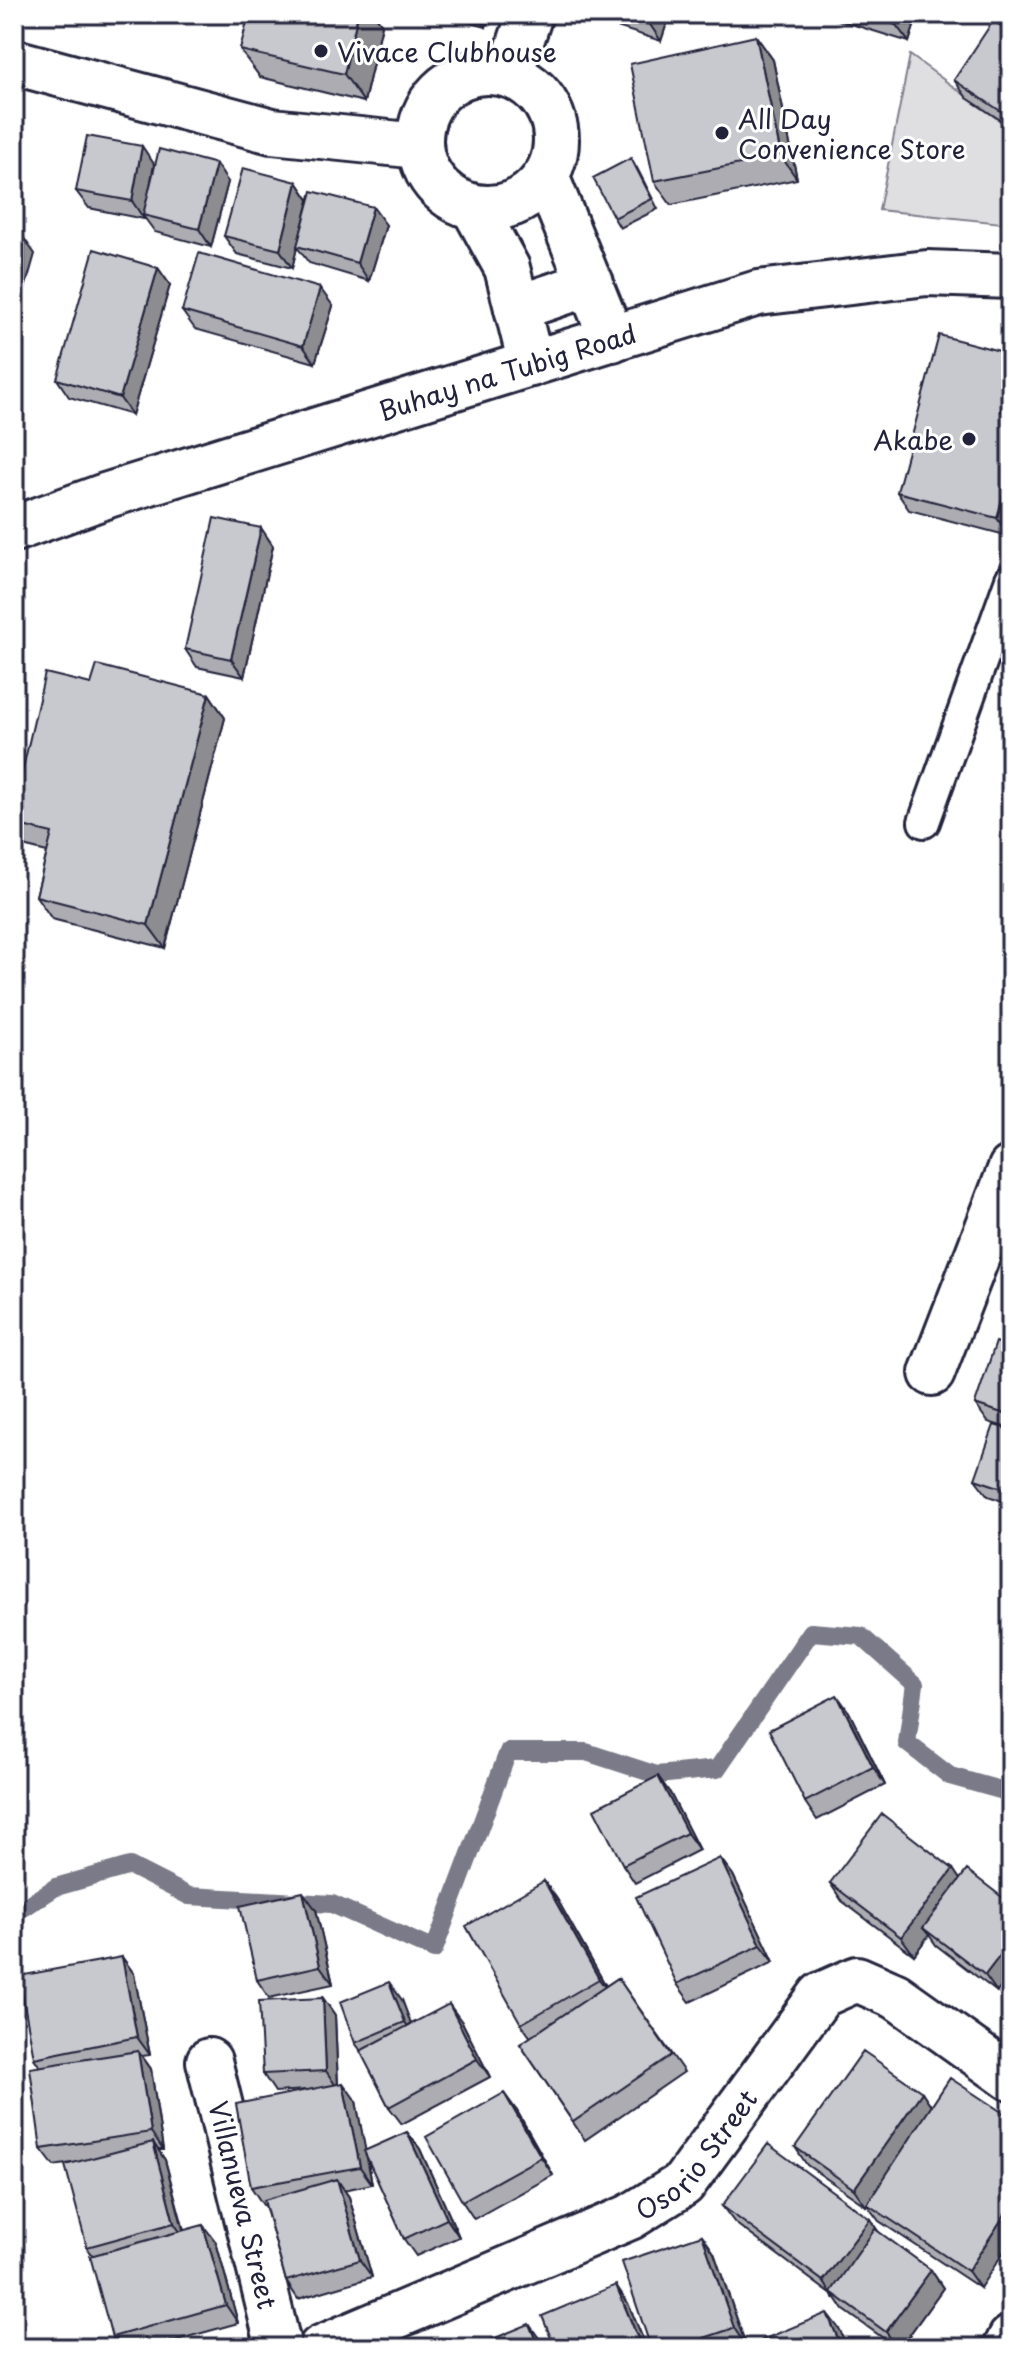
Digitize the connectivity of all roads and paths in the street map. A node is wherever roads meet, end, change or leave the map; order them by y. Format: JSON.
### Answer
{"nodes":[{"id":1,"x":530,"y":14,"type":"edge"},
{"id":2,"x":14,"y":62,"type":"edge"},
{"id":3,"x":510,"y":74,"type":"junction"},
{"id":4,"x":419,"y":146,"type":"junction"},
{"id":5,"x":546,"y":176,"type":"junction"},
{"id":6,"x":474,"y":208,"type":"junction"},
{"id":7,"x":1011,"y":276,"type":"edge"},
{"id":8,"x":591,"y":283,"type":"junction"},
{"id":9,"x":517,"y":308,"type":"junction"},
{"id":10,"x":612,"y":339,"type":"junction"},
{"id":11,"x":531,"y":364,"type":"junction"},
{"id":12,"x":14,"y":529,"type":"edge"},
{"id":13,"x":1011,"y":579,"type":"edge"},
{"id":14,"x":924,"y":822,"type":"dead end"},
{"id":15,"x":1011,"y":1168,"type":"edge"},
{"id":16,"x":932,"y":1373,"type":"dead end"},
{"id":17,"x":209,"y":2061,"type":"dead end"},
{"id":18,"x":1011,"y":2078,"type":"edge"},
{"id":19,"x":1011,"y":2338,"type":"edge"},
{"id":20,"x":279,"y":2348,"type":"edge"},
{"id":21,"x":321,"y":2348,"type":"edge"},
{"id":22,"x":1006,"y":2348,"type":"edge"}],
"edges":[{"from":1,"to":3,"type":"street"},
{"from":2,"to":4,"type":"street"},
{"from":3,"to":4,"type":"street"},
{"from":3,"to":5,"type":"street"},
{"from":4,"to":6,"type":"street"},
{"from":5,"to":6,"type":"street"},
{"from":5,"to":8,"type":"street"},
{"from":6,"to":9,"type":"street"},
{"from":7,"to":10,"type":"street","name":"Buhay na Tubig Road"},
{"from":8,"to":9,"type":"street"},
{"from":8,"to":10,"type":"street"},
{"from":9,"to":11,"type":"street"},
{"from":10,"to":11,"type":"street","name":"Buhay na Tubig Road"},
{"from":11,"to":12,"type":"street","name":"Buhay na Tubig Road"},
{"from":13,"to":14,"type":"lane"},
{"from":15,"to":16,"type":"street"},
{"from":17,"to":20,"type":"street","name":"Villanueva Street"},
{"from":18,"to":21,"type":"street","name":"Osorio Street"},
{"from":19,"to":22,"type":"street"}]}
